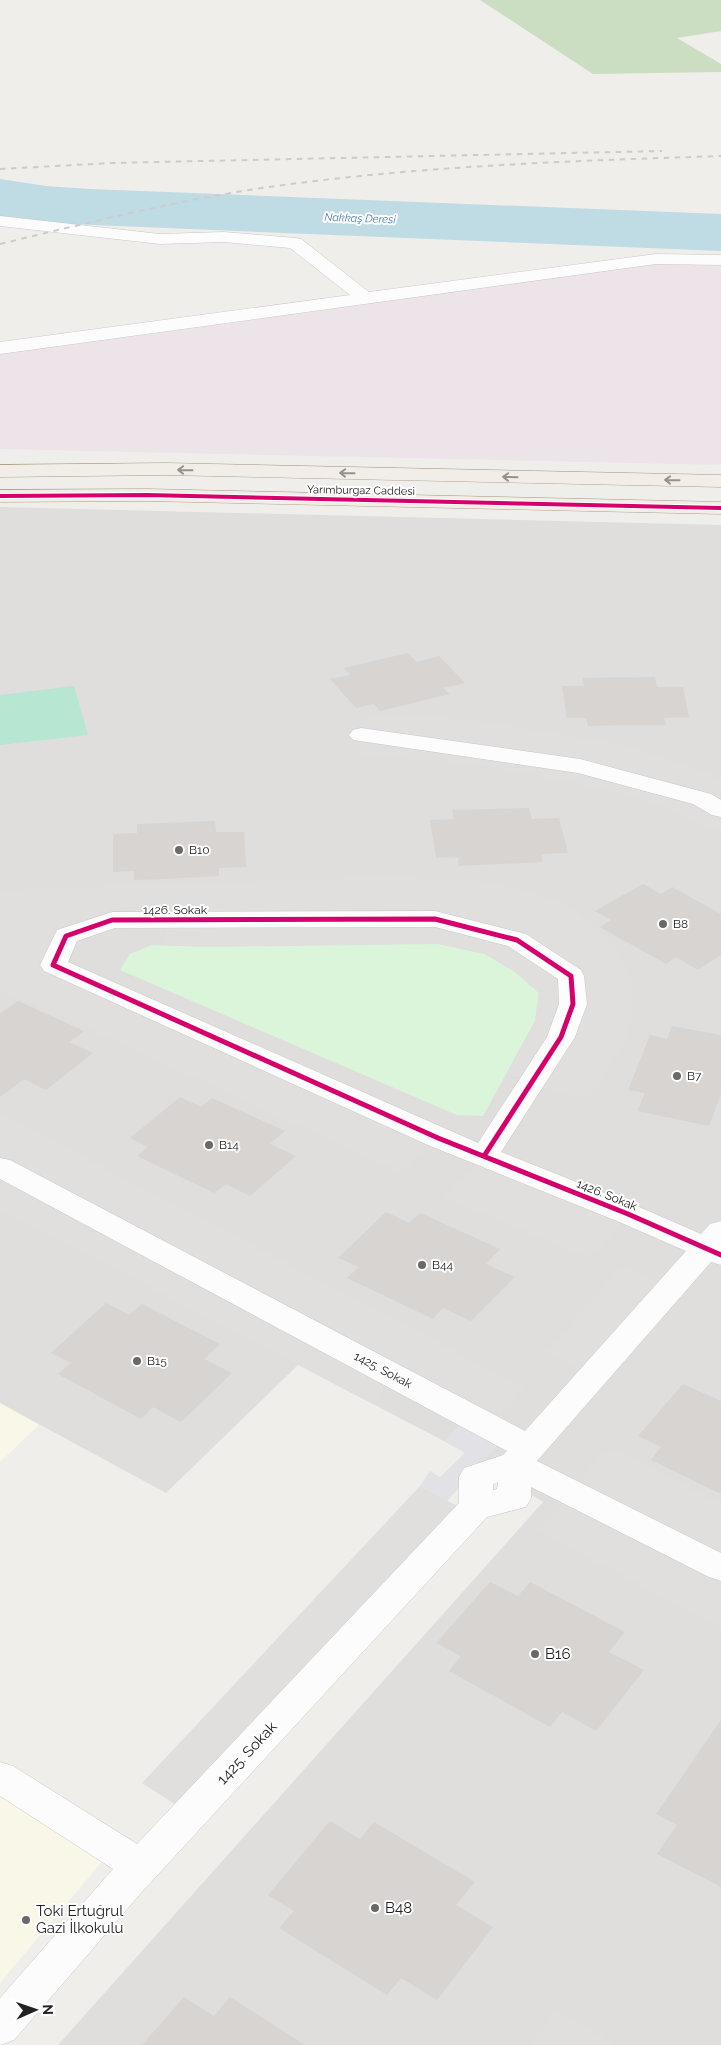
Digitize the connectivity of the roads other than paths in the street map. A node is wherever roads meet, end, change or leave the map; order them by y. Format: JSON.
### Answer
{"nodes":[{"id":1,"x":0,"y":221,"type":"edge"},
{"id":2,"x":721,"y":260,"type":"edge"},
{"id":3,"x":365,"y":298,"type":"junction"},
{"id":4,"x":0,"y":348,"type":"edge"},
{"id":5,"x":0,"y":470,"type":"edge"},
{"id":6,"x":721,"y":481,"type":"edge"},
{"id":7,"x":0,"y":496,"type":"edge"},
{"id":8,"x":721,"y":508,"type":"edge"},
{"id":9,"x":361,"y":734,"type":"dead end"},
{"id":10,"x":721,"y":810,"type":"edge"},
{"id":11,"x":484,"y":1156,"type":"junction"},
{"id":12,"x":0,"y":1167,"type":"edge"},
{"id":13,"x":716,"y":1245,"type":"edge"},
{"id":14,"x":522,"y":1456,"type":"junction"},
{"id":15,"x":721,"y":1568,"type":"edge"},
{"id":16,"x":0,"y":1777,"type":"edge"},
{"id":17,"x":141,"y":1867,"type":"junction"},
{"id":18,"x":0,"y":2028,"type":"edge"}],
"edges":[{"from":1,"to":3,"type":"street"},
{"from":2,"to":3,"type":"street"},
{"from":3,"to":4,"type":"street"},
{"from":6,"to":5,"type":"main road","name":"Yarımburgaz Caddesi","one_way":true},
{"from":7,"to":8,"type":"main road","name":"Yarımburgaz Caddesi"},
{"from":9,"to":10,"type":"street"},
{"from":11,"to":11,"type":"street","name":"1426. Sokak"},
{"from":11,"to":13,"type":"street","name":"1426. Sokak"},
{"from":12,"to":14,"type":"street","name":"1425. Sokak"},
{"from":13,"to":14,"type":"street"},
{"from":14,"to":15,"type":"street","name":"1425. Sokak"},
{"from":14,"to":17,"type":"street","name":"1425. Sokak"},
{"from":16,"to":17,"type":"street"},
{"from":17,"to":18,"type":"street","name":"1425. Sokak"}]}
